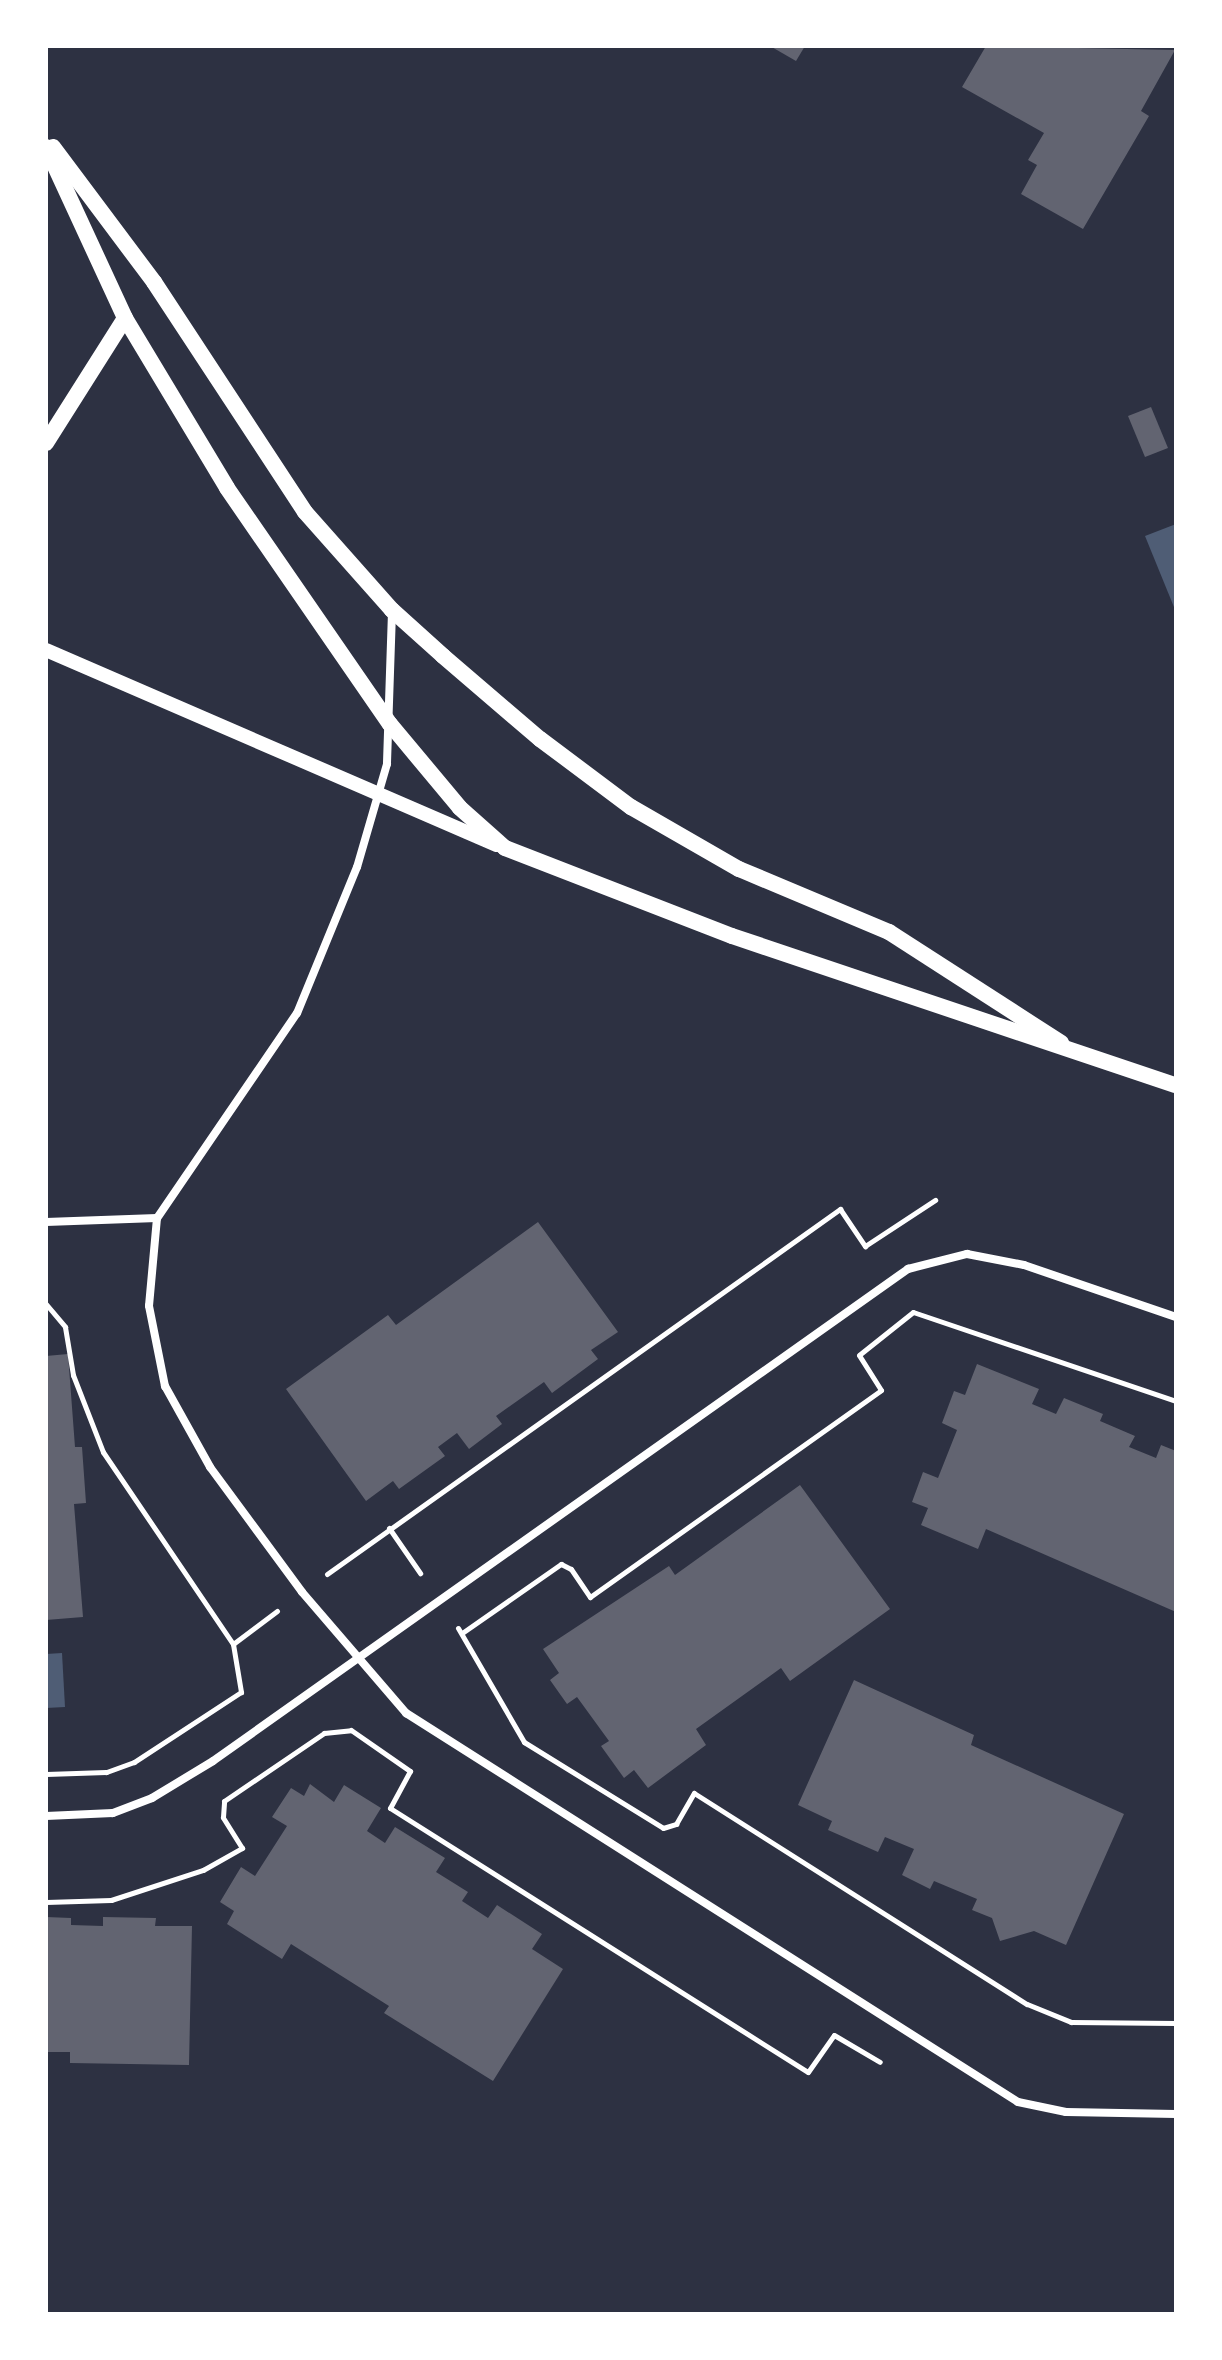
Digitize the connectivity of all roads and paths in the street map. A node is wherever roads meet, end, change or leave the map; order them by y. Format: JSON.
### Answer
{"nodes":[{"id":1,"x":46,"y":137,"type":"edge"},
{"id":2,"x":46,"y":147,"type":"edge"},
{"id":3,"x":125,"y":318,"type":"junction"},
{"id":4,"x":46,"y":443,"type":"edge"},
{"id":5,"x":392,"y":610,"type":"junction"},
{"id":6,"x":46,"y":650,"type":"edge"},
{"id":7,"x":390,"y":724,"type":"junction"},
{"id":8,"x":381,"y":797,"type":"junction"},
{"id":9,"x":505,"y":848,"type":"junction"},
{"id":10,"x":1083,"y":1056,"type":"junction"},
{"id":11,"x":1176,"y":1085,"type":"edge"},
{"id":12,"x":935,"y":1200,"type":"dead end"},
{"id":13,"x":157,"y":1218,"type":"junction"},
{"id":14,"x":46,"y":1222,"type":"edge"},
{"id":15,"x":46,"y":1304,"type":"edge"},
{"id":16,"x":1176,"y":1317,"type":"edge"},
{"id":17,"x":1176,"y":1401,"type":"edge"},
{"id":18,"x":302,"y":1592,"type":"junction"},
{"id":19,"x":233,"y":1644,"type":"junction"},
{"id":20,"x":359,"y":1658,"type":"junction"},
{"id":21,"x":46,"y":1774,"type":"edge"},
{"id":22,"x":46,"y":1816,"type":"edge"},
{"id":23,"x":46,"y":1902,"type":"edge"},
{"id":24,"x":1176,"y":2023,"type":"edge"},
{"id":25,"x":880,"y":2062,"type":"dead end"},
{"id":26,"x":1176,"y":2114,"type":"edge"}],
"edges":[{"from":1,"to":5,"type":"main road"},
{"from":2,"to":3,"type":"main road"},
{"from":3,"to":4,"type":"main road"},
{"from":3,"to":7,"type":"main road"},
{"from":5,"to":7,"type":"street"},
{"from":5,"to":10,"type":"main road"},
{"from":6,"to":8,"type":"street"},
{"from":7,"to":8,"type":"street"},
{"from":7,"to":9,"type":"main road"},
{"from":8,"to":9,"type":"street"},
{"from":8,"to":13,"type":"street"},
{"from":9,"to":10,"type":"main road"},
{"from":10,"to":11,"type":"main road"},
{"from":12,"to":18,"type":"path"},
{"from":13,"to":14,"type":"street"},
{"from":13,"to":18,"type":"street"},
{"from":15,"to":19,"type":"path"},
{"from":16,"to":20,"type":"street"},
{"from":17,"to":24,"type":"path"},
{"from":18,"to":19,"type":"path"},
{"from":18,"to":20,"type":"street"},
{"from":19,"to":21,"type":"path"},
{"from":20,"to":22,"type":"street"},
{"from":20,"to":26,"type":"street"},
{"from":23,"to":25,"type":"path"}]}
